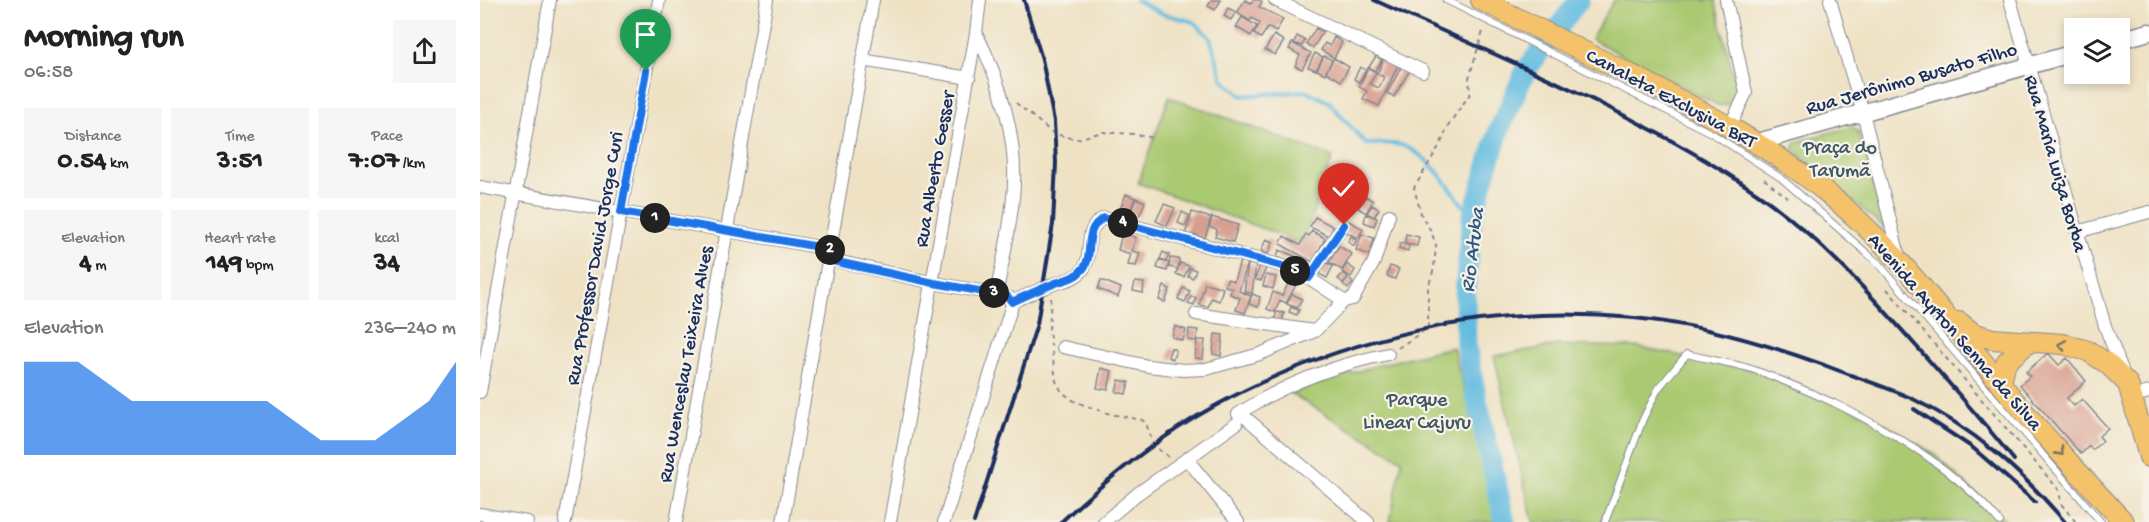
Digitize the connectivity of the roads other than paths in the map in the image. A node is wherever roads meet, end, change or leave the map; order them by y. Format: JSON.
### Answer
{"nodes":[{"id":1,"x":550,"y":0,"type":"edge"},
{"id":2,"x":659,"y":0,"type":"edge"},
{"id":3,"x":767,"y":0,"type":"edge"},
{"id":4,"x":873,"y":0,"type":"edge"},
{"id":5,"x":980,"y":0,"type":"edge"},
{"id":6,"x":1275,"y":0,"type":"edge"},
{"id":7,"x":1446,"y":0,"type":"edge"},
{"id":8,"x":1481,"y":0,"type":"edge"},
{"id":9,"x":1726,"y":0,"type":"edge"},
{"id":10,"x":1830,"y":0,"type":"edge"},
{"id":11,"x":2010,"y":0,"type":"edge"},
{"id":12,"x":1503,"y":20,"type":"junction"},
{"id":13,"x":2149,"y":32,"type":"edge"},
{"id":14,"x":976,"y":33,"type":"junction"},
{"id":15,"x":2130,"y":37,"type":"edge"},
{"id":16,"x":2064,"y":56,"type":"edge"},
{"id":17,"x":862,"y":60,"type":"junction"},
{"id":18,"x":2028,"y":65,"type":"junction"},
{"id":19,"x":1423,"y":71,"type":"dead end"},
{"id":20,"x":1616,"y":76,"type":"junction"},
{"id":21,"x":969,"y":78,"type":"junction"},
{"id":22,"x":1863,"y":113,"type":"junction"},
{"id":23,"x":1730,"y":126,"type":"junction"},
{"id":24,"x":1758,"y":142,"type":"junction"},
{"id":25,"x":480,"y":188,"type":"edge"},
{"id":26,"x":515,"y":194,"type":"junction"},
{"id":27,"x":621,"y":212,"type":"junction"},
{"id":28,"x":2149,"y":212,"type":"edge"},
{"id":29,"x":1389,"y":215,"type":"dead end"},
{"id":30,"x":1344,"y":225,"type":"dead end"},
{"id":31,"x":727,"y":231,"type":"junction"},
{"id":32,"x":2077,"y":232,"type":"junction"},
{"id":33,"x":829,"y":254,"type":"junction"},
{"id":34,"x":1901,"y":262,"type":"junction"},
{"id":35,"x":1309,"y":278,"type":"junction"},
{"id":36,"x":934,"y":283,"type":"junction"},
{"id":37,"x":996,"y":294,"type":"junction"},
{"id":38,"x":1344,"y":301,"type":"junction"},
{"id":39,"x":1012,"y":302,"type":"junction"},
{"id":40,"x":1943,"y":310,"type":"junction"},
{"id":41,"x":1196,"y":314,"type":"dead end"},
{"id":42,"x":2105,"y":326,"type":"junction"},
{"id":43,"x":1315,"y":331,"type":"junction"},
{"id":44,"x":2029,"y":342,"type":"junction"},
{"id":45,"x":1063,"y":347,"type":"dead end"},
{"id":46,"x":2088,"y":351,"type":"junction"},
{"id":47,"x":1388,"y":354,"type":"road end"},
{"id":48,"x":2001,"y":383,"type":"junction"},
{"id":49,"x":2136,"y":391,"type":"edge"},
{"id":50,"x":480,"y":392,"type":"edge"},
{"id":51,"x":1240,"y":418,"type":"junction"},
{"id":52,"x":2149,"y":457,"type":"edge"},
{"id":53,"x":1183,"y":462,"type":"junction"},
{"id":54,"x":480,"y":514,"type":"edge"},
{"id":55,"x":1112,"y":520,"type":"edge"},
{"id":56,"x":527,"y":522,"type":"edge"},
{"id":57,"x":566,"y":522,"type":"edge"},
{"id":58,"x":676,"y":522,"type":"edge"},
{"id":59,"x":783,"y":522,"type":"edge"},
{"id":60,"x":890,"y":522,"type":"edge"},
{"id":61,"x":944,"y":522,"type":"edge"},
{"id":62,"x":1238,"y":522,"type":"edge"},
{"id":63,"x":1368,"y":522,"type":"edge"},
{"id":64,"x":1605,"y":522,"type":"edge"},
{"id":65,"x":2000,"y":522,"type":"edge"},
{"id":66,"x":2101,"y":522,"type":"edge"},
{"id":67,"x":2124,"y":522,"type":"edge"}],
"edges":[{"from":1,"to":26,"type":"street"},
{"from":2,"to":27,"type":"street","name":"Rua Professor David Jorge Curi"},
{"from":3,"to":31,"type":"street","name":"Rua Wenceslau Teixeira Alves"},
{"from":4,"to":17,"type":"street"},
{"from":5,"to":14,"type":"street","name":"Rua Alberto Gesser"},
{"from":6,"to":19,"type":"street"},
{"from":7,"to":12,"type":"lane","name":"Canaleta Exclusiva BRT"},
{"from":8,"to":12,"type":"main road","name":"Avenida Ayrton Senna da Silva"},
{"from":9,"to":23,"type":"street"},
{"from":10,"to":22,"type":"street"},
{"from":11,"to":18,"type":"street","name":"Rua Maria Luiza Borba"},
{"from":12,"to":20,"type":"lane","name":"Canaleta Exclusiva BRT"},
{"from":12,"to":20,"type":"main road","name":"Avenida Ayrton Senna da Silva"},
{"from":13,"to":15,"type":"street"},
{"from":14,"to":21,"type":"street","name":"Rua Alberto Gesser"},
{"from":14,"to":37,"type":"street"},
{"from":16,"to":18,"type":"street","name":"Rua Jerônimo Busato Filho"},
{"from":17,"to":21,"type":"street"},
{"from":17,"to":33,"type":"street"},
{"from":18,"to":22,"type":"street","name":"Rua Jerônimo Busato Filho"},
{"from":18,"to":32,"type":"street","name":"Rua Maria Luiza Borba"},
{"from":20,"to":23,"type":"main road","name":"Avenida Ayrton Senna da Silva"},
{"from":20,"to":66,"type":"lane","name":"Canaleta Exclusiva BRT"},
{"from":21,"to":36,"type":"street","name":"Rua Alberto Gesser"},
{"from":22,"to":24,"type":"street","name":"Rua Jerônimo Busato Filho"},
{"from":22,"to":34,"type":"street"},
{"from":23,"to":24,"type":"main road","name":"Avenida Ayrton Senna da Silva"},
{"from":24,"to":34,"type":"main road","name":"Avenida Ayrton Senna da Silva"},
{"from":25,"to":26,"type":"street"},
{"from":26,"to":27,"type":"street"},
{"from":26,"to":50,"type":"street"},
{"from":27,"to":31,"type":"street"},
{"from":27,"to":57,"type":"street","name":"Rua Professor David Jorge Curi"},
{"from":28,"to":32,"type":"street"},
{"from":29,"to":38,"type":"street"},
{"from":30,"to":35,"type":"street"},
{"from":31,"to":33,"type":"street"},
{"from":31,"to":58,"type":"street","name":"Rua Wenceslau Teixeira Alves"},
{"from":32,"to":42,"type":"street","name":"Rua Maria Luiza Borba"},
{"from":33,"to":36,"type":"street"},
{"from":33,"to":59,"type":"street"},
{"from":34,"to":40,"type":"main road","name":"Avenida Ayrton Senna da Silva"},
{"from":35,"to":38,"type":"street"},
{"from":35,"to":39,"type":"street"},
{"from":36,"to":37,"type":"street"},
{"from":36,"to":60,"type":"street","name":"Rua Alberto Gesser"},
{"from":37,"to":39,"type":"street"},
{"from":38,"to":43,"type":"street"},
{"from":39,"to":61,"type":"street"},
{"from":40,"to":44,"type":"main road"},
{"from":40,"to":48,"type":"main road","name":"Avenida Ayrton Senna da Silva"},
{"from":41,"to":43,"type":"street"},
{"from":42,"to":46,"type":"street"},
{"from":42,"to":49,"type":"street","name":"Rua Maria Luiza Borba"},
{"from":43,"to":45,"type":"street"},
{"from":46,"to":44,"type":"main road","one_way":true},
{"from":44,"to":48,"type":"main road"},
{"from":46,"to":49,"type":"main road"},
{"from":47,"to":51,"type":"street"},
{"from":48,"to":67,"type":"main road","name":"Avenida Ayrton Senna da Silva","one_way":true},
{"from":49,"to":52,"type":"main road","name":"Rua Maria Luiza Borba"},
{"from":51,"to":53,"type":"street"},
{"from":51,"to":63,"type":"street"},
{"from":53,"to":55,"type":"street"},
{"from":53,"to":62,"type":"street"},
{"from":54,"to":56,"type":"street"},
{"from":64,"to":65,"type":"lane"}]}
